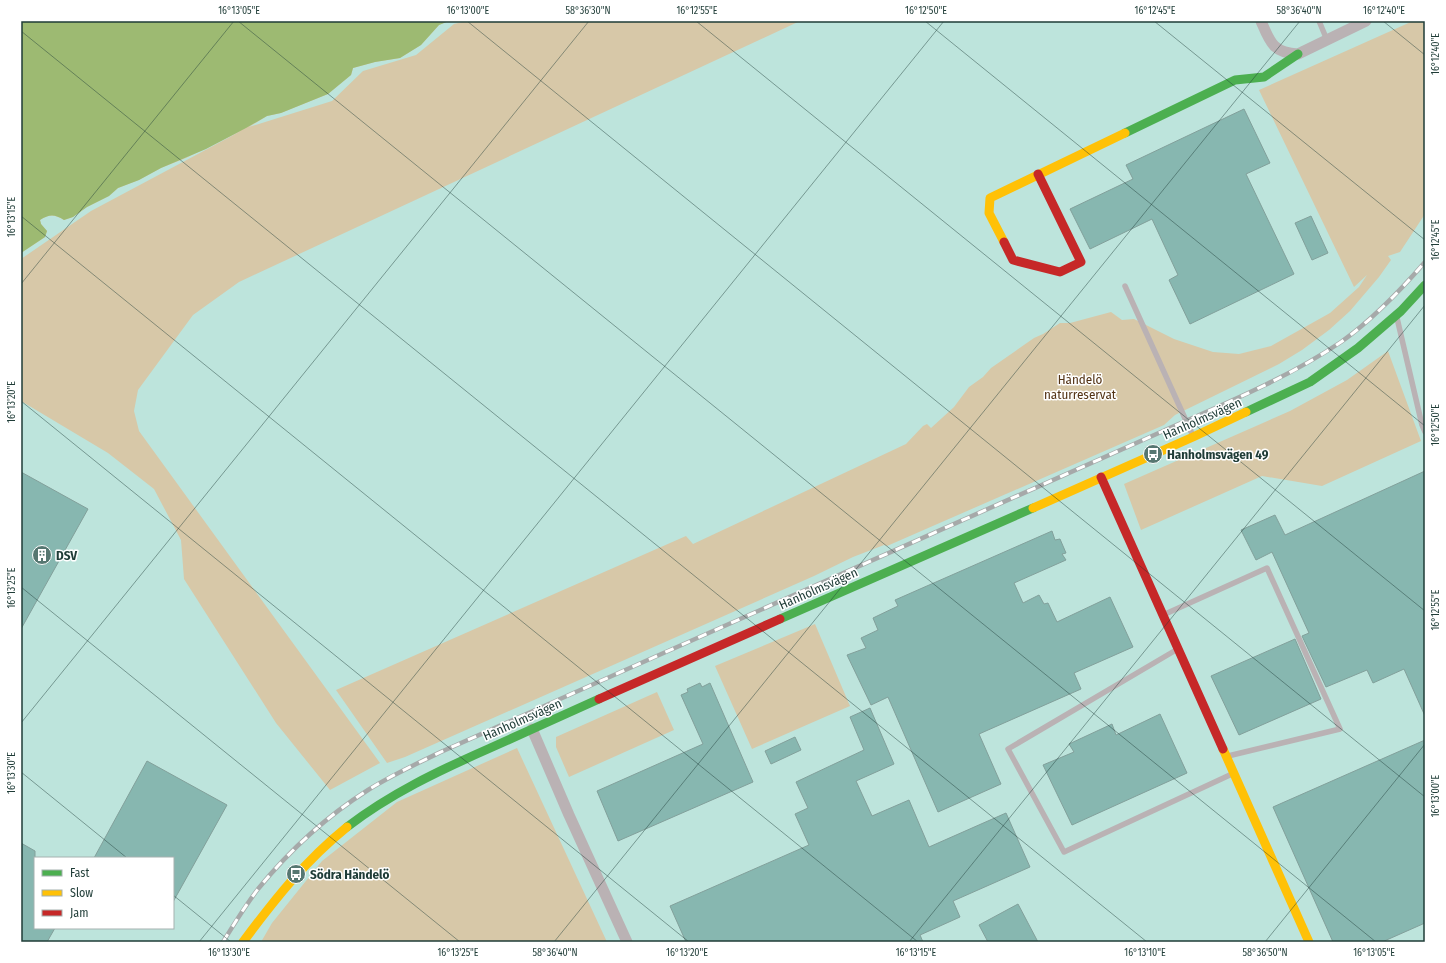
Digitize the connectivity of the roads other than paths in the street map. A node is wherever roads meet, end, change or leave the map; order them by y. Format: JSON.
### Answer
{"nodes":[{"id":1,"x":1261,"y":21,"type":"edge"},
{"id":2,"x":1319,"y":21,"type":"edge"},
{"id":3,"x":1366,"y":21,"type":"edge"},
{"id":4,"x":1327,"y":40,"type":"junction"},
{"id":5,"x":1298,"y":54,"type":"junction"},
{"id":6,"x":1038,"y":174,"type":"junction"},
{"id":7,"x":1425,"y":285,"type":"edge"},
{"id":8,"x":1125,"y":286,"type":"dead end"},
{"id":9,"x":1396,"y":316,"type":"junction"},
{"id":10,"x":1425,"y":432,"type":"edge"},
{"id":11,"x":1193,"y":437,"type":"junction"},
{"id":12,"x":1101,"y":477,"type":"junction"},
{"id":13,"x":1163,"y":615,"type":"junction"},
{"id":14,"x":1178,"y":649,"type":"junction"},
{"id":15,"x":532,"y":729,"type":"junction"},
{"id":16,"x":1226,"y":756,"type":"junction"},
{"id":17,"x":1234,"y":773,"type":"junction"},
{"id":18,"x":243,"y":942,"type":"edge"},
{"id":19,"x":627,"y":942,"type":"edge"},
{"id":20,"x":1309,"y":942,"type":"edge"}],
"edges":[{"from":1,"to":5,"type":"street"},
{"from":2,"to":4,"type":"lane"},
{"from":3,"to":4,"type":"street"},
{"from":4,"to":5,"type":"street"},
{"from":5,"to":6,"type":"street"},
{"from":6,"to":6,"type":"street"},
{"from":7,"to":9,"type":"street","name":"Hanholmsvägen"},
{"from":8,"to":11,"type":"lane"},
{"from":9,"to":10,"type":"lane"},
{"from":9,"to":11,"type":"street","name":"Hanholmsvägen"},
{"from":11,"to":12,"type":"street","name":"Hanholmsvägen"},
{"from":12,"to":13,"type":"street"},
{"from":12,"to":15,"type":"street","name":"Hanholmsvägen"},
{"from":13,"to":14,"type":"street"},
{"from":13,"to":16,"type":"lane"},
{"from":14,"to":16,"type":"street"},
{"from":14,"to":17,"type":"lane"},
{"from":15,"to":18,"type":"street","name":"Hanholmsvägen"},
{"from":15,"to":19,"type":"street"},
{"from":16,"to":17,"type":"street"},
{"from":17,"to":20,"type":"street"}]}
